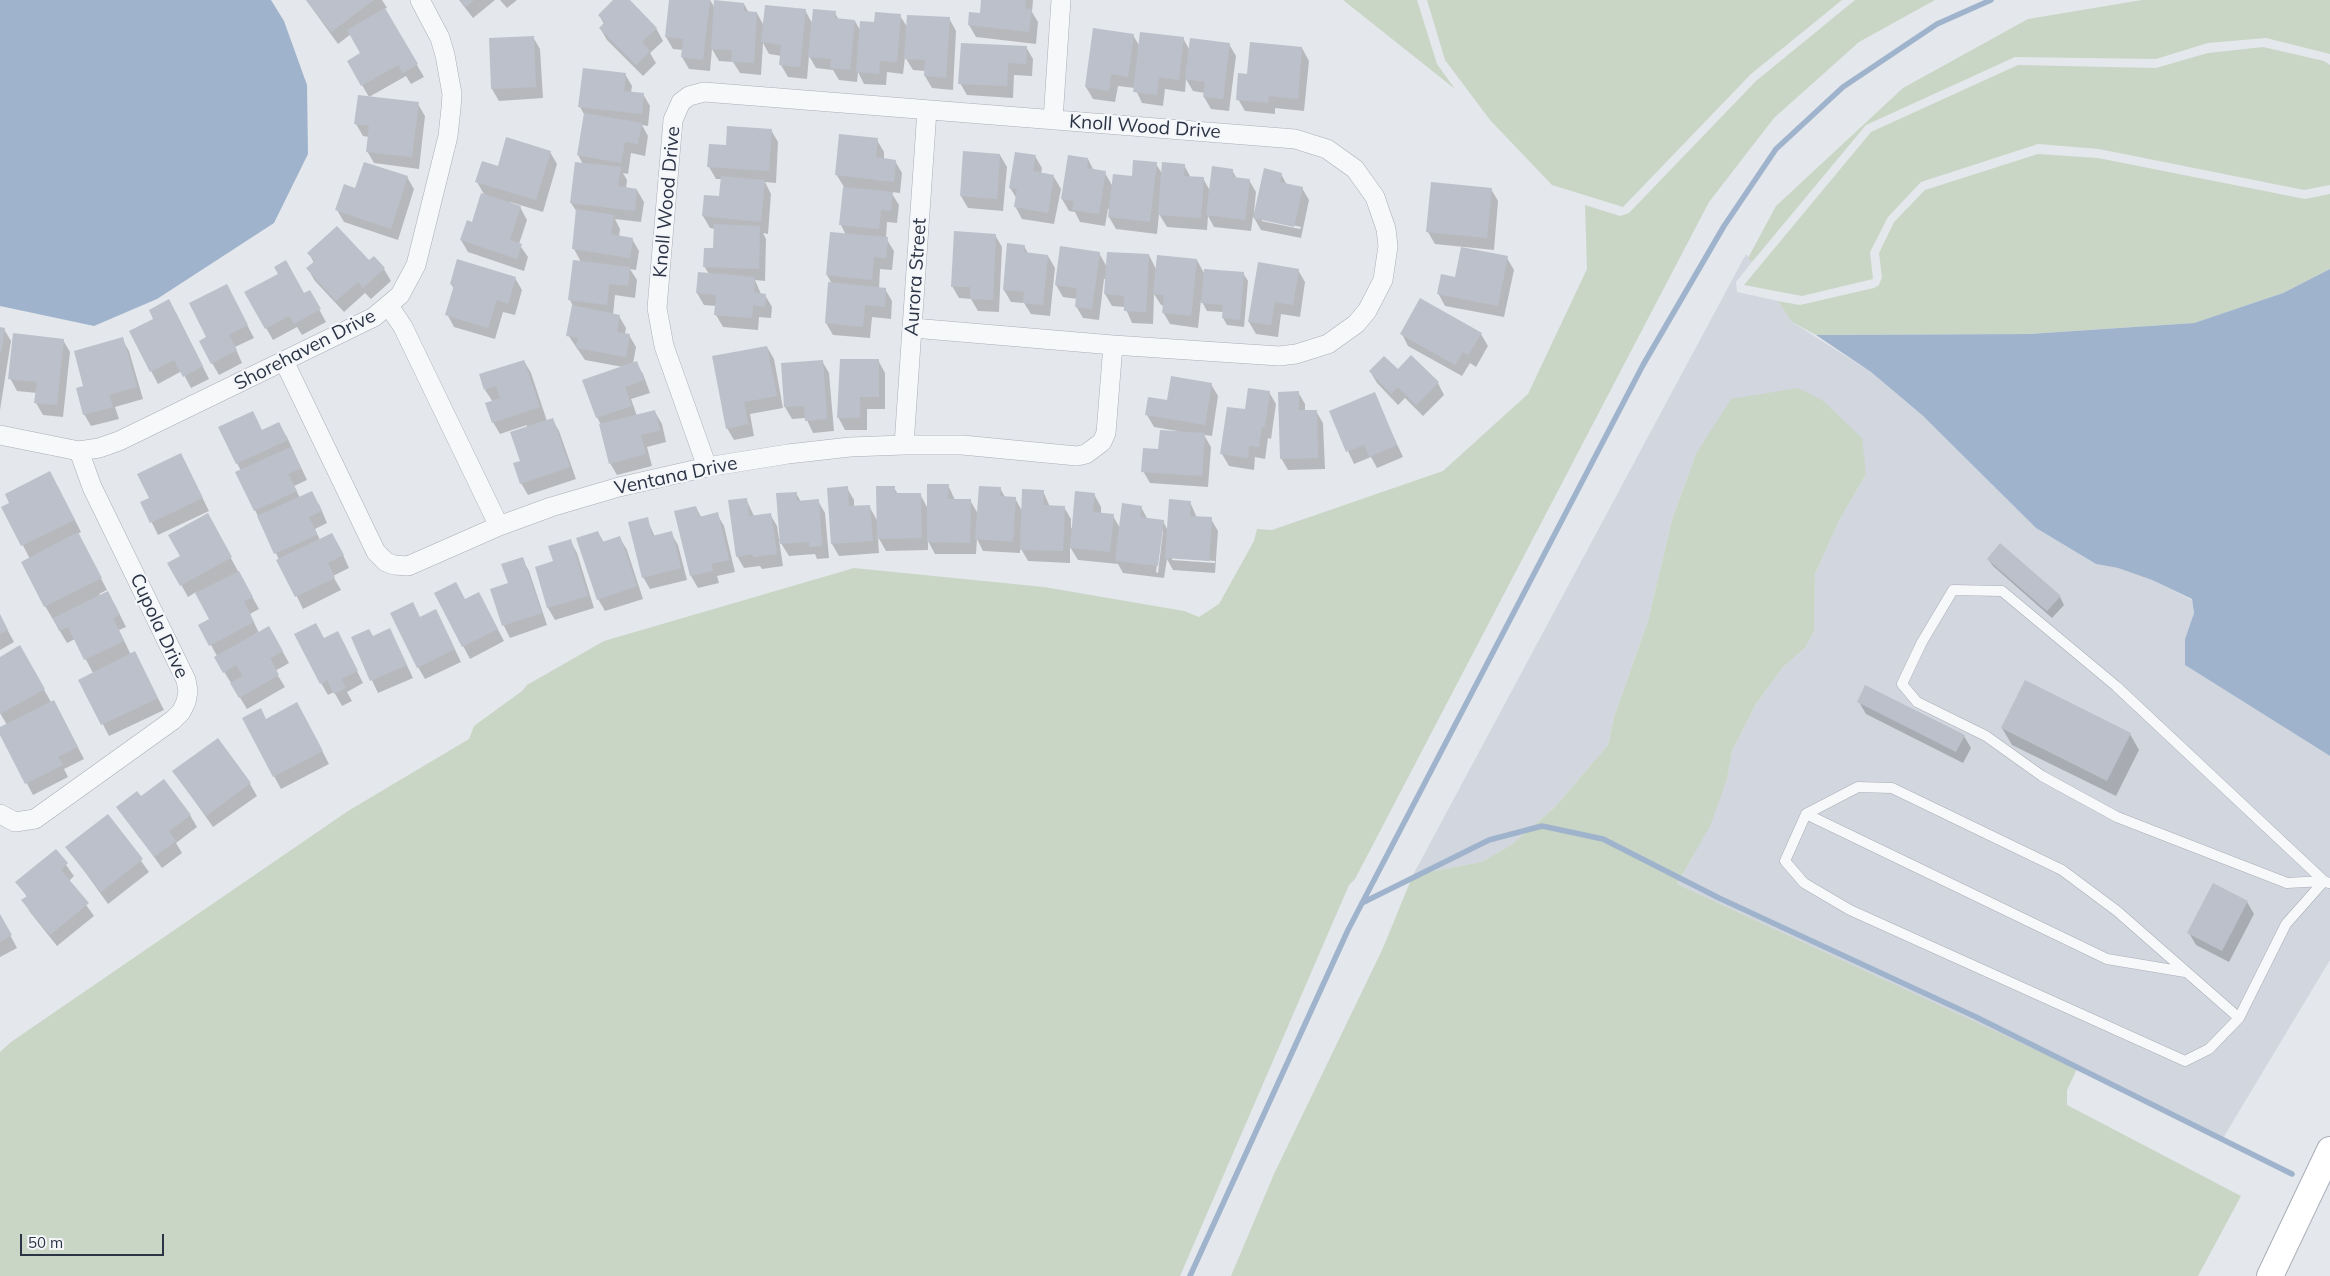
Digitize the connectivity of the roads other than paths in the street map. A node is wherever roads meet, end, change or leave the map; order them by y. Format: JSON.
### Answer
{"nodes":[{"id":1,"x":420,"y":0,"type":"edge"},
{"id":2,"x":1061,"y":0,"type":"edge"},
{"id":3,"x":927,"y":110,"type":"junction"},
{"id":4,"x":1053,"y":120,"type":"junction"},
{"id":5,"x":389,"y":306,"type":"junction"},
{"id":6,"x":913,"y":328,"type":"junction"},
{"id":7,"x":1113,"y":345,"type":"junction"},
{"id":8,"x":284,"y":361,"type":"junction"},
{"id":9,"x":0,"y":435,"type":"edge"},
{"id":10,"x":904,"y":444,"type":"junction"},
{"id":11,"x":79,"y":451,"type":"junction"},
{"id":12,"x":707,"y":467,"type":"junction"},
{"id":13,"x":499,"y":526,"type":"junction"},
{"id":14,"x":0,"y":814,"type":"edge"},
{"id":15,"x":1806,"y":814,"type":"junction"},
{"id":16,"x":2327,"y":882,"type":"edge"},
{"id":17,"x":2186,"y":972,"type":"junction"},
{"id":18,"x":2239,"y":1018,"type":"junction"},
{"id":19,"x":2330,"y":1150,"type":"edge"},
{"id":20,"x":2270,"y":1276,"type":"edge"}],
"edges":[{"from":1,"to":5,"type":"street","name":"Shorehaven Drive"},
{"from":2,"to":4,"type":"street"},
{"from":3,"to":4,"type":"street","name":"Knoll Wood Drive"},
{"from":3,"to":6,"type":"street","name":"Aurora Street"},
{"from":3,"to":12,"type":"street","name":"Knoll Wood Drive"},
{"from":4,"to":7,"type":"street","name":"Knoll Wood Drive"},
{"from":5,"to":8,"type":"street","name":"Shorehaven Drive"},
{"from":5,"to":13,"type":"street"},
{"from":6,"to":7,"type":"street","name":"Knoll Wood Drive"},
{"from":6,"to":10,"type":"street","name":"Aurora Street"},
{"from":7,"to":10,"type":"street","name":"Ventana Drive"},
{"from":8,"to":11,"type":"street","name":"Shorehaven Drive"},
{"from":8,"to":13,"type":"street","name":"Ventana Drive"},
{"from":9,"to":11,"type":"street","name":"Shorehaven Drive"},
{"from":10,"to":12,"type":"street","name":"Ventana Drive"},
{"from":11,"to":14,"type":"street","name":"Cupola Drive"},
{"from":12,"to":13,"type":"street","name":"Ventana Drive"},
{"from":15,"to":17,"type":"lane"},
{"from":15,"to":17,"type":"lane"},
{"from":15,"to":18,"type":"lane"},
{"from":16,"to":16,"type":"lane"},
{"from":16,"to":18,"type":"lane"},
{"from":17,"to":18,"type":"lane"},
{"from":19,"to":20,"type":"main road"}]}
